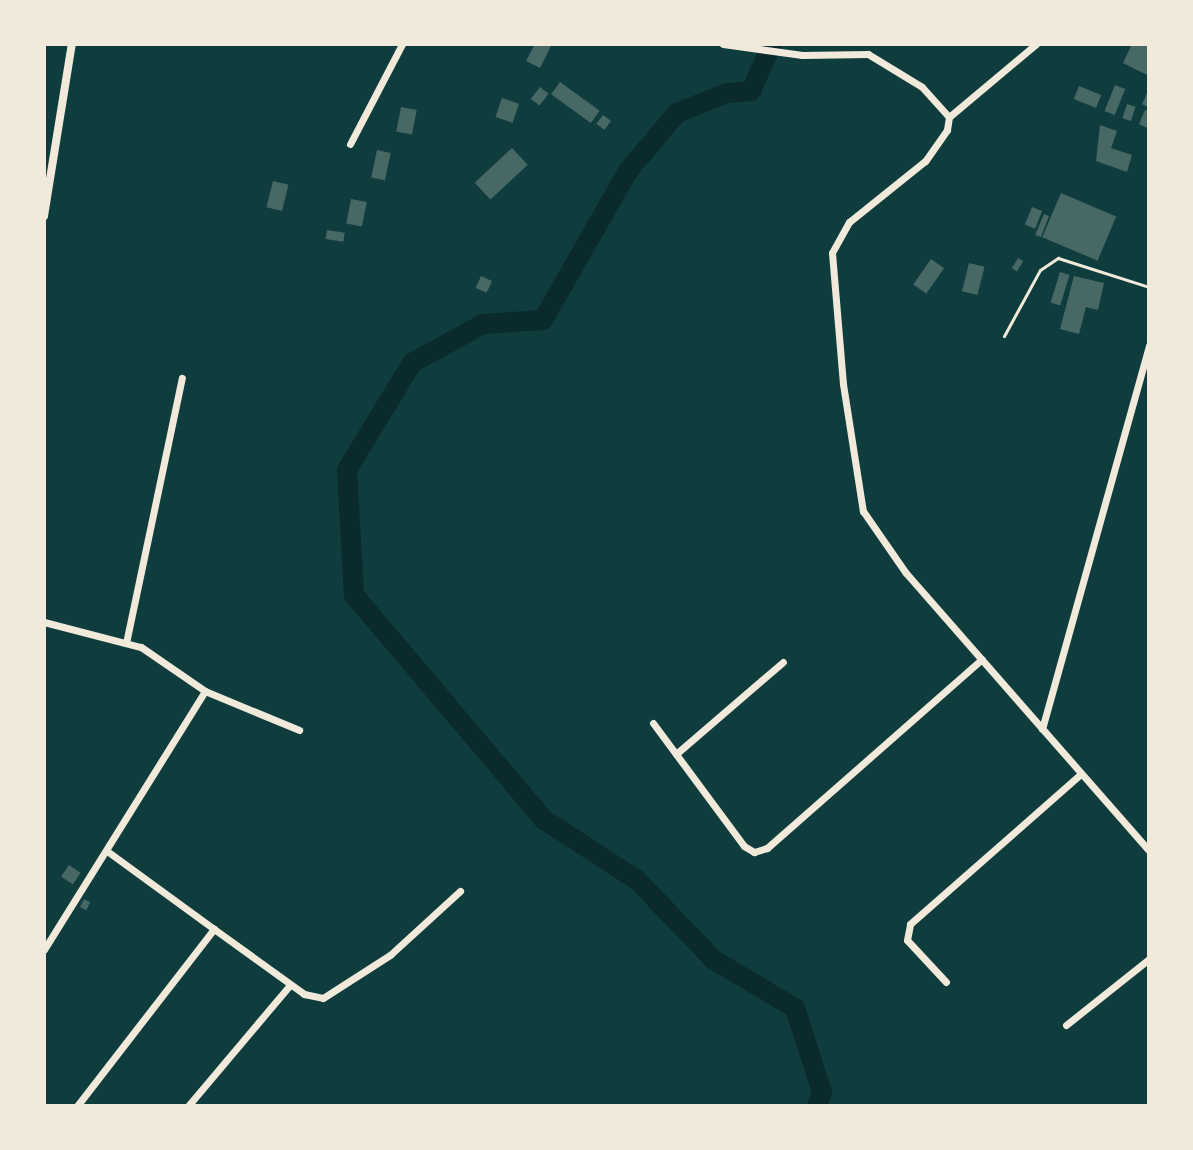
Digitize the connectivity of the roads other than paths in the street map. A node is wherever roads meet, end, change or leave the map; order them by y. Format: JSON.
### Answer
{"nodes":[{"id":1,"x":72,"y":44,"type":"edge"},
{"id":2,"x":402,"y":44,"type":"edge"},
{"id":3,"x":723,"y":44,"type":"edge"},
{"id":4,"x":1036,"y":44,"type":"edge"},
{"id":5,"x":949,"y":117,"type":"junction"},
{"id":6,"x":350,"y":144,"type":"dead end"},
{"id":7,"x":44,"y":216,"type":"edge"},
{"id":8,"x":1149,"y":287,"type":"edge"},
{"id":9,"x":1004,"y":336,"type":"dead end"},
{"id":10,"x":1149,"y":345,"type":"edge"},
{"id":11,"x":182,"y":378,"type":"dead end"},
{"id":12,"x":44,"y":622,"type":"edge"},
{"id":13,"x":126,"y":643,"type":"junction"},
{"id":14,"x":982,"y":659,"type":"junction"},
{"id":15,"x":783,"y":662,"type":"dead end"},
{"id":16,"x":205,"y":691,"type":"junction"},
{"id":17,"x":653,"y":723,"type":"dead end"},
{"id":18,"x":1042,"y":729,"type":"junction"},
{"id":19,"x":299,"y":730,"type":"dead end"},
{"id":20,"x":676,"y":754,"type":"junction"},
{"id":21,"x":1081,"y":774,"type":"junction"},
{"id":22,"x":107,"y":851,"type":"junction"},
{"id":23,"x":1149,"y":851,"type":"edge"},
{"id":24,"x":460,"y":891,"type":"dead end"},
{"id":25,"x":214,"y":929,"type":"junction"},
{"id":26,"x":44,"y":950,"type":"edge"},
{"id":27,"x":1149,"y":959,"type":"edge"},
{"id":28,"x":946,"y":982,"type":"dead end"},
{"id":29,"x":290,"y":985,"type":"junction"},
{"id":30,"x":1066,"y":1025,"type":"dead end"},
{"id":31,"x":77,"y":1106,"type":"edge"},
{"id":32,"x":188,"y":1106,"type":"edge"}],
"edges":[{"from":1,"to":7,"type":"street"},
{"from":2,"to":6,"type":"street"},
{"from":3,"to":5,"type":"street"},
{"from":4,"to":5,"type":"street"},
{"from":5,"to":14,"type":"street"},
{"from":8,"to":9,"type":"lane"},
{"from":10,"to":18,"type":"street"},
{"from":11,"to":13,"type":"street"},
{"from":12,"to":13,"type":"street"},
{"from":13,"to":16,"type":"street"},
{"from":14,"to":18,"type":"street"},
{"from":14,"to":20,"type":"street"},
{"from":15,"to":20,"type":"street"},
{"from":16,"to":19,"type":"street"},
{"from":16,"to":22,"type":"street"},
{"from":17,"to":20,"type":"street"},
{"from":18,"to":21,"type":"street"},
{"from":21,"to":23,"type":"street"},
{"from":21,"to":28,"type":"street"},
{"from":22,"to":25,"type":"street"},
{"from":22,"to":26,"type":"street"},
{"from":24,"to":29,"type":"street"},
{"from":25,"to":29,"type":"street"},
{"from":25,"to":31,"type":"street"},
{"from":27,"to":30,"type":"street"},
{"from":29,"to":32,"type":"street"}]}
